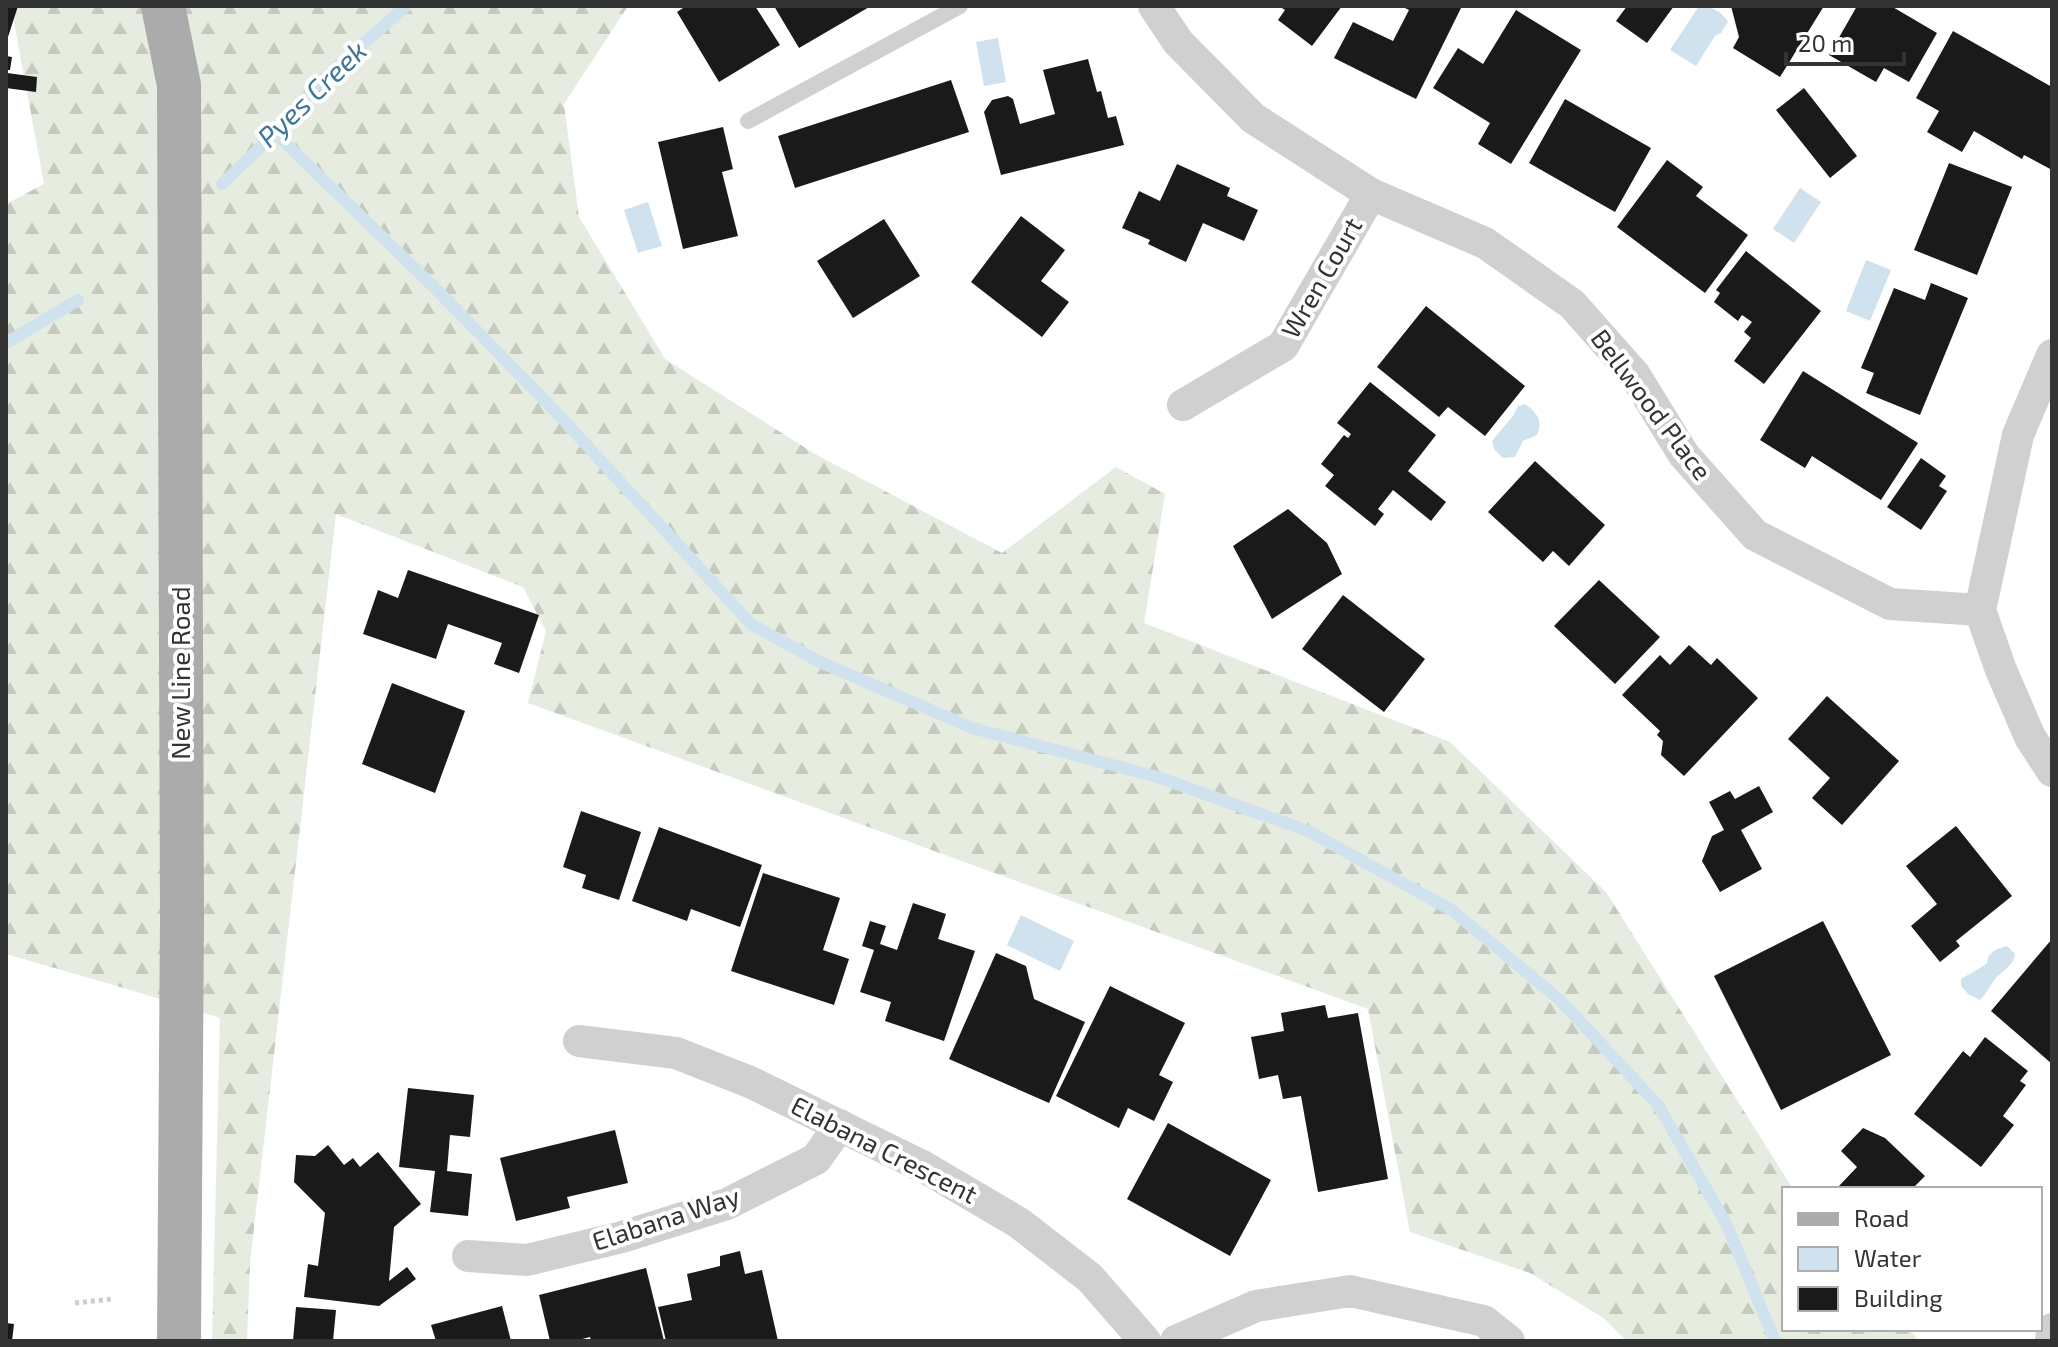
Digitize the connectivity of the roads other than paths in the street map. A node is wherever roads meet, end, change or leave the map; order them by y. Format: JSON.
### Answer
{"nodes":[{"id":1,"x":163,"y":6,"type":"edge"},
{"id":2,"x":960,"y":6,"type":"edge"},
{"id":3,"x":1154,"y":6,"type":"edge"},
{"id":4,"x":748,"y":121,"type":"dead end"},
{"id":5,"x":1371,"y":194,"type":"junction"},
{"id":6,"x":2052,"y":355,"type":"edge"},
{"id":7,"x":1183,"y":405,"type":"dead end"},
{"id":8,"x":1980,"y":610,"type":"junction"},
{"id":9,"x":2052,"y":771,"type":"edge"},
{"id":10,"x":579,"y":1041,"type":"dead end"},
{"id":11,"x":840,"y":1125,"type":"junction"},
{"id":12,"x":468,"y":1256,"type":"dead end"},
{"id":13,"x":2052,"y":1329,"type":"edge"},
{"id":14,"x":179,"y":1341,"type":"edge"},
{"id":15,"x":1145,"y":1341,"type":"edge"},
{"id":16,"x":1176,"y":1341,"type":"edge"},
{"id":17,"x":1509,"y":1341,"type":"edge"},
{"id":18,"x":2051,"y":1341,"type":"edge"}],
"edges":[{"from":1,"to":14,"type":"main road","name":"New Line Road"},
{"from":2,"to":4,"type":"lane"},
{"from":3,"to":5,"type":"street","name":"Bellwood Place"},
{"from":5,"to":7,"type":"street","name":"Wren Court"},
{"from":5,"to":8,"type":"street","name":"Bellwood Place"},
{"from":6,"to":8,"type":"street"},
{"from":8,"to":9,"type":"street"},
{"from":10,"to":11,"type":"street","name":"Elabana Crescent"},
{"from":11,"to":12,"type":"street","name":"Elabana Way"},
{"from":11,"to":15,"type":"street","name":"Elabana Crescent"},
{"from":13,"to":18,"type":"street"},
{"from":16,"to":17,"type":"street"}]}
